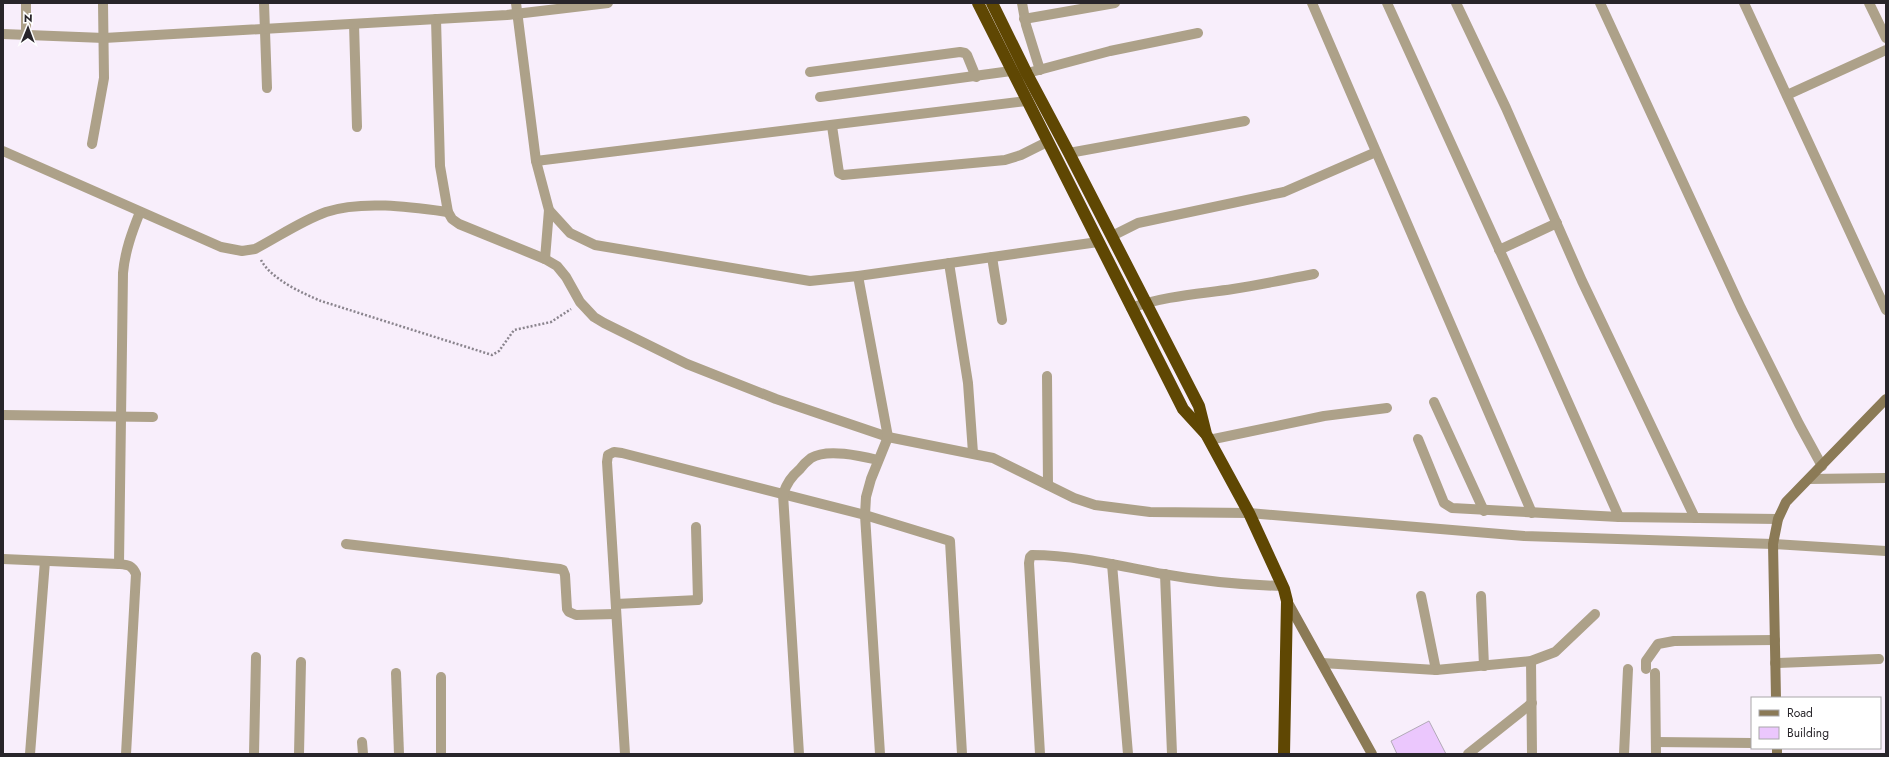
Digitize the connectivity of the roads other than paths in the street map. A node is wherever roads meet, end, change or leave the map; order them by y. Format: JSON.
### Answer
{"nodes":[{"id":1,"x":26,"y":3,"type":"edge"},
{"id":2,"x":103,"y":3,"type":"edge"},
{"id":3,"x":264,"y":3,"type":"edge"},
{"id":4,"x":516,"y":3,"type":"edge"},
{"id":5,"x":608,"y":3,"type":"edge"},
{"id":6,"x":978,"y":3,"type":"edge"},
{"id":7,"x":992,"y":3,"type":"edge"},
{"id":8,"x":1022,"y":3,"type":"edge"},
{"id":9,"x":1115,"y":3,"type":"edge"},
{"id":10,"x":1312,"y":3,"type":"edge"},
{"id":11,"x":1387,"y":3,"type":"edge"},
{"id":12,"x":1456,"y":3,"type":"edge"},
{"id":13,"x":1600,"y":3,"type":"edge"},
{"id":14,"x":1744,"y":3,"type":"edge"},
{"id":15,"x":1869,"y":3,"type":"edge"},
{"id":16,"x":517,"y":14,"type":"junction"},
{"id":17,"x":436,"y":19,"type":"junction"},
{"id":18,"x":1024,"y":20,"type":"junction"},
{"id":19,"x":354,"y":24,"type":"junction"},
{"id":20,"x":265,"y":29,"type":"junction"},
{"id":21,"x":1198,"y":33,"type":"dead end"},
{"id":22,"x":3,"y":34,"type":"edge"},
{"id":23,"x":26,"y":35,"type":"junction"},
{"id":24,"x":104,"y":38,"type":"junction"},
{"id":25,"x":1886,"y":38,"type":"edge"},
{"id":26,"x":1886,"y":50,"type":"edge"},
{"id":27,"x":1040,"y":70,"type":"junction"},
{"id":28,"x":810,"y":72,"type":"dead end"},
{"id":29,"x":1013,"y":74,"type":"junction"},
{"id":30,"x":1027,"y":74,"type":"junction"},
{"id":31,"x":976,"y":78,"type":"junction"},
{"id":32,"x":267,"y":88,"type":"dead end"},
{"id":33,"x":1787,"y":95,"type":"junction"},
{"id":34,"x":820,"y":97,"type":"dead end"},
{"id":35,"x":1026,"y":102,"type":"junction"},
{"id":36,"x":1245,"y":121,"type":"dead end"},
{"id":37,"x":832,"y":126,"type":"junction"},
{"id":38,"x":357,"y":127,"type":"dead end"},
{"id":39,"x":1047,"y":142,"type":"junction"},
{"id":40,"x":92,"y":144,"type":"dead end"},
{"id":41,"x":3,"y":151,"type":"edge"},
{"id":42,"x":1069,"y":152,"type":"junction"},
{"id":43,"x":1376,"y":152,"type":"junction"},
{"id":44,"x":536,"y":161,"type":"junction"},
{"id":45,"x":549,"y":210,"type":"junction"},
{"id":46,"x":140,"y":212,"type":"junction"},
{"id":47,"x":448,"y":212,"type":"junction"},
{"id":48,"x":1557,"y":223,"type":"junction"},
{"id":49,"x":1112,"y":236,"type":"junction"},
{"id":50,"x":1098,"y":242,"type":"junction"},
{"id":51,"x":1499,"y":250,"type":"junction"},
{"id":52,"x":992,"y":257,"type":"junction"},
{"id":53,"x":545,"y":259,"type":"junction"},
{"id":54,"x":949,"y":263,"type":"junction"},
{"id":55,"x":1314,"y":274,"type":"dead end"},
{"id":56,"x":858,"y":276,"type":"junction"},
{"id":57,"x":1146,"y":302,"type":"junction"},
{"id":58,"x":1131,"y":308,"type":"junction"},
{"id":59,"x":1886,"y":310,"type":"edge"},
{"id":60,"x":1002,"y":320,"type":"dead end"},
{"id":61,"x":1047,"y":376,"type":"dead end"},
{"id":62,"x":1886,"y":399,"type":"edge"},
{"id":63,"x":1434,"y":402,"type":"dead end"},
{"id":64,"x":1388,"y":408,"type":"dead end"},
{"id":65,"x":3,"y":415,"type":"edge"},
{"id":66,"x":120,"y":416,"type":"junction"},
{"id":67,"x":153,"y":417,"type":"dead end"},
{"id":68,"x":888,"y":437,"type":"junction"},
{"id":69,"x":1208,"y":437,"type":"junction"},
{"id":70,"x":1418,"y":439,"type":"dead end"},
{"id":71,"x":973,"y":453,"type":"junction"},
{"id":72,"x":878,"y":460,"type":"junction"},
{"id":73,"x":1822,"y":466,"type":"junction"},
{"id":74,"x":1886,"y":478,"type":"edge"},
{"id":75,"x":1809,"y":479,"type":"junction"},
{"id":76,"x":1048,"y":485,"type":"junction"},
{"id":77,"x":783,"y":494,"type":"junction"},
{"id":78,"x":1484,"y":511,"type":"junction"},
{"id":79,"x":1532,"y":512,"type":"junction"},
{"id":80,"x":1249,"y":513,"type":"junction"},
{"id":81,"x":865,"y":515,"type":"junction"},
{"id":82,"x":1619,"y":517,"type":"junction"},
{"id":83,"x":1695,"y":518,"type":"junction"},
{"id":84,"x":1778,"y":519,"type":"junction"},
{"id":85,"x":696,"y":527,"type":"dead end"},
{"id":86,"x":346,"y":544,"type":"dead end"},
{"id":87,"x":1773,"y":544,"type":"junction"},
{"id":88,"x":1886,"y":551,"type":"edge"},
{"id":89,"x":3,"y":559,"type":"edge"},
{"id":90,"x":44,"y":561,"type":"junction"},
{"id":91,"x":119,"y":564,"type":"junction"},
{"id":92,"x":1112,"y":564,"type":"junction"},
{"id":93,"x":1165,"y":574,"type":"junction"},
{"id":94,"x":1282,"y":586,"type":"junction"},
{"id":95,"x":1421,"y":596,"type":"dead end"},
{"id":96,"x":1481,"y":596,"type":"dead end"},
{"id":97,"x":1287,"y":601,"type":"junction"},
{"id":98,"x":616,"y":609,"type":"junction"},
{"id":99,"x":1595,"y":614,"type":"dead end"},
{"id":100,"x":1775,"y":640,"type":"junction"},
{"id":101,"x":256,"y":657,"type":"dead end"},
{"id":102,"x":1879,"y":659,"type":"dead end"},
{"id":103,"x":1531,"y":661,"type":"junction"},
{"id":104,"x":301,"y":662,"type":"dead end"},
{"id":105,"x":1775,"y":662,"type":"junction"},
{"id":106,"x":1322,"y":663,"type":"junction"},
{"id":107,"x":1484,"y":666,"type":"junction"},
{"id":108,"x":1628,"y":669,"type":"dead end"},
{"id":109,"x":1436,"y":670,"type":"junction"},
{"id":110,"x":396,"y":673,"type":"dead end"},
{"id":111,"x":441,"y":677,"type":"dead end"},
{"id":112,"x":1776,"y":697,"type":"edge"},
{"id":113,"x":1532,"y":703,"type":"junction"},
{"id":114,"x":362,"y":742,"type":"dead end"},
{"id":115,"x":1656,"y":742,"type":"junction"},
{"id":116,"x":1751,"y":743,"type":"edge"},
{"id":117,"x":30,"y":754,"type":"edge"},
{"id":118,"x":126,"y":754,"type":"edge"},
{"id":119,"x":254,"y":754,"type":"edge"},
{"id":120,"x":299,"y":754,"type":"edge"},
{"id":121,"x":363,"y":754,"type":"edge"},
{"id":122,"x":399,"y":754,"type":"edge"},
{"id":123,"x":441,"y":754,"type":"edge"},
{"id":124,"x":625,"y":754,"type":"edge"},
{"id":125,"x":799,"y":754,"type":"edge"},
{"id":126,"x":880,"y":754,"type":"edge"},
{"id":127,"x":962,"y":754,"type":"edge"},
{"id":128,"x":1040,"y":754,"type":"edge"},
{"id":129,"x":1128,"y":754,"type":"edge"},
{"id":130,"x":1172,"y":754,"type":"edge"},
{"id":131,"x":1284,"y":754,"type":"edge"},
{"id":132,"x":1372,"y":754,"type":"edge"},
{"id":133,"x":1468,"y":754,"type":"edge"},
{"id":134,"x":1532,"y":754,"type":"edge"},
{"id":135,"x":1624,"y":754,"type":"edge"},
{"id":136,"x":1656,"y":754,"type":"edge"}],
"edges":[{"from":1,"to":23,"type":"street"},
{"from":2,"to":24,"type":"street"},
{"from":3,"to":20,"type":"street"},
{"from":4,"to":16,"type":"street"},
{"from":5,"to":16,"type":"street"},
{"from":6,"to":29,"type":"highway"},
{"from":7,"to":30,"type":"highway"},
{"from":8,"to":18,"type":"street"},
{"from":9,"to":18,"type":"street"},
{"from":10,"to":43,"type":"street"},
{"from":11,"to":51,"type":"street"},
{"from":12,"to":48,"type":"street"},
{"from":13,"to":73,"type":"street"},
{"from":14,"to":33,"type":"street"},
{"from":15,"to":25,"type":"street"},
{"from":16,"to":17,"type":"street"},
{"from":16,"to":44,"type":"street"},
{"from":17,"to":19,"type":"street"},
{"from":17,"to":47,"type":"street"},
{"from":18,"to":27,"type":"street"},
{"from":19,"to":20,"type":"street"},
{"from":19,"to":38,"type":"street"},
{"from":20,"to":24,"type":"street"},
{"from":20,"to":32,"type":"street"},
{"from":21,"to":27,"type":"street"},
{"from":22,"to":23,"type":"street"},
{"from":23,"to":24,"type":"street"},
{"from":24,"to":40,"type":"street"},
{"from":26,"to":33,"type":"street"},
{"from":27,"to":30,"type":"street"},
{"from":28,"to":31,"type":"street"},
{"from":29,"to":30,"type":"street"},
{"from":29,"to":31,"type":"street"},
{"from":29,"to":35,"type":"highway"},
{"from":30,"to":42,"type":"highway"},
{"from":31,"to":34,"type":"street"},
{"from":33,"to":59,"type":"street"},
{"from":35,"to":37,"type":"street"},
{"from":35,"to":39,"type":"highway"},
{"from":36,"to":42,"type":"street"},
{"from":37,"to":39,"type":"street"},
{"from":37,"to":44,"type":"street"},
{"from":39,"to":50,"type":"highway"},
{"from":41,"to":46,"type":"street"},
{"from":42,"to":49,"type":"highway"},
{"from":43,"to":49,"type":"street"},
{"from":43,"to":79,"type":"street"},
{"from":44,"to":45,"type":"street"},
{"from":45,"to":53,"type":"street"},
{"from":45,"to":56,"type":"street"},
{"from":46,"to":47,"type":"street"},
{"from":46,"to":66,"type":"street"},
{"from":47,"to":53,"type":"street"},
{"from":48,"to":51,"type":"street"},
{"from":48,"to":83,"type":"street"},
{"from":49,"to":57,"type":"highway"},
{"from":50,"to":52,"type":"street"},
{"from":50,"to":58,"type":"highway"},
{"from":51,"to":82,"type":"street"},
{"from":52,"to":54,"type":"street"},
{"from":52,"to":60,"type":"street"},
{"from":53,"to":68,"type":"street"},
{"from":54,"to":56,"type":"street"},
{"from":54,"to":71,"type":"street"},
{"from":55,"to":57,"type":"street"},
{"from":56,"to":68,"type":"street"},
{"from":57,"to":58,"type":"street"},
{"from":57,"to":69,"type":"highway"},
{"from":58,"to":69,"type":"highway"},
{"from":61,"to":76,"type":"street"},
{"from":62,"to":73,"type":"street"},
{"from":63,"to":78,"type":"street"},
{"from":64,"to":69,"type":"street"},
{"from":65,"to":66,"type":"street"},
{"from":66,"to":67,"type":"street"},
{"from":66,"to":91,"type":"street"},
{"from":68,"to":71,"type":"street"},
{"from":68,"to":72,"type":"street"},
{"from":69,"to":80,"type":"highway"},
{"from":70,"to":78,"type":"street"},
{"from":71,"to":76,"type":"street"},
{"from":72,"to":77,"type":"street"},
{"from":72,"to":81,"type":"street"},
{"from":73,"to":75,"type":"street"},
{"from":74,"to":75,"type":"street"},
{"from":75,"to":84,"type":"street"},
{"from":76,"to":80,"type":"street"},
{"from":77,"to":81,"type":"street"},
{"from":77,"to":98,"type":"street"},
{"from":77,"to":125,"type":"street"},
{"from":78,"to":79,"type":"street"},
{"from":79,"to":82,"type":"street"},
{"from":80,"to":87,"type":"street"},
{"from":80,"to":94,"type":"highway"},
{"from":81,"to":126,"type":"street"},
{"from":81,"to":127,"type":"street"},
{"from":82,"to":83,"type":"street"},
{"from":83,"to":84,"type":"street"},
{"from":84,"to":87,"type":"street"},
{"from":85,"to":98,"type":"street"},
{"from":86,"to":98,"type":"street"},
{"from":87,"to":88,"type":"street"},
{"from":87,"to":100,"type":"street"},
{"from":89,"to":90,"type":"street"},
{"from":90,"to":91,"type":"street"},
{"from":90,"to":117,"type":"street"},
{"from":91,"to":118,"type":"street"},
{"from":92,"to":93,"type":"street"},
{"from":92,"to":128,"type":"street"},
{"from":92,"to":129,"type":"street"},
{"from":93,"to":94,"type":"street"},
{"from":93,"to":130,"type":"street"},
{"from":94,"to":97,"type":"highway"},
{"from":95,"to":109,"type":"street"},
{"from":96,"to":107,"type":"street"},
{"from":97,"to":106,"type":"street"},
{"from":97,"to":131,"type":"highway"},
{"from":98,"to":124,"type":"street"},
{"from":99,"to":103,"type":"street"},
{"from":100,"to":105,"type":"street"},
{"from":100,"to":115,"type":"street"},
{"from":101,"to":119,"type":"street"},
{"from":102,"to":105,"type":"street"},
{"from":103,"to":107,"type":"street"},
{"from":103,"to":113,"type":"street"},
{"from":104,"to":120,"type":"street"},
{"from":105,"to":112,"type":"street"},
{"from":106,"to":109,"type":"street"},
{"from":106,"to":132,"type":"street"},
{"from":107,"to":109,"type":"street"},
{"from":108,"to":135,"type":"street"},
{"from":110,"to":122,"type":"street"},
{"from":111,"to":123,"type":"street"},
{"from":113,"to":133,"type":"street"},
{"from":113,"to":134,"type":"street"},
{"from":114,"to":121,"type":"street"},
{"from":115,"to":116,"type":"street"},
{"from":115,"to":136,"type":"street"}]}
